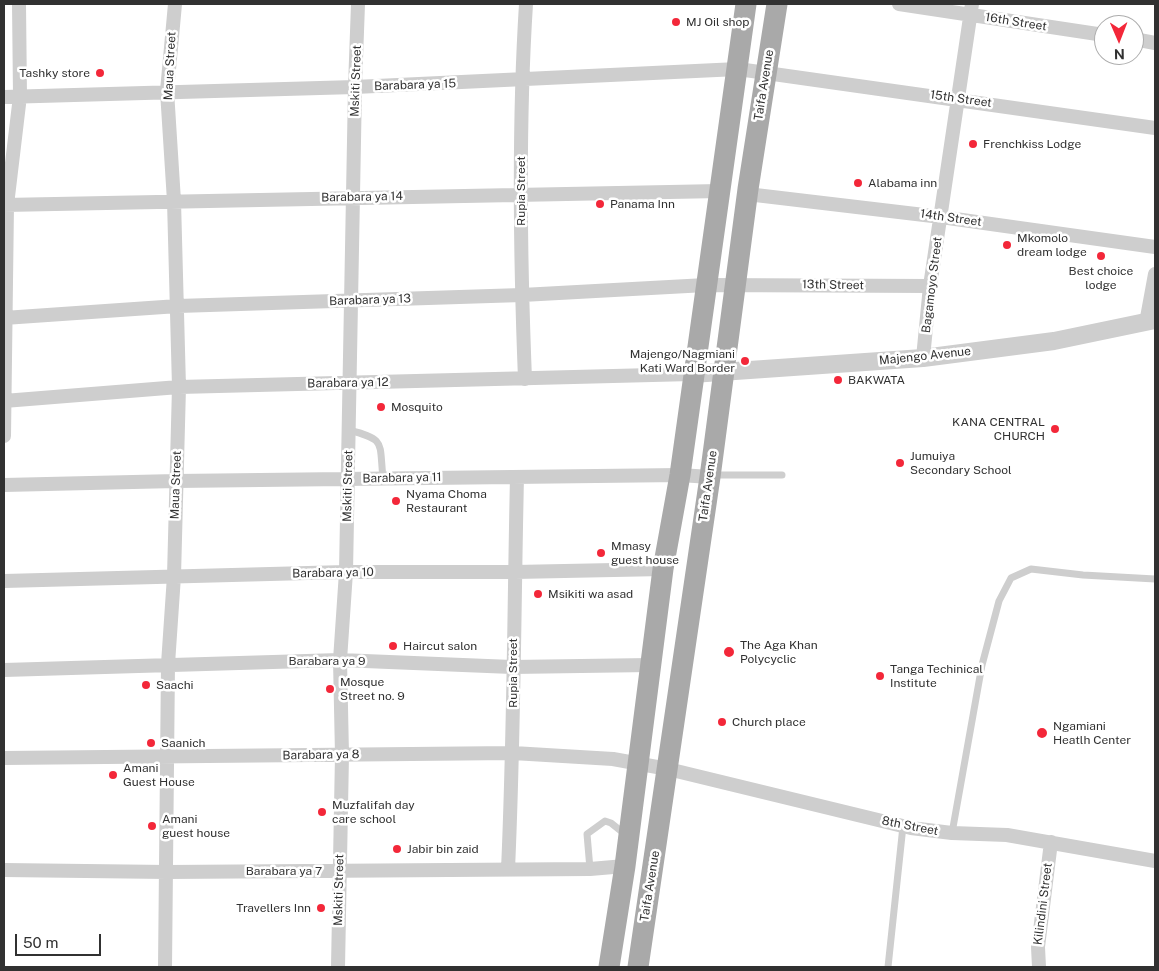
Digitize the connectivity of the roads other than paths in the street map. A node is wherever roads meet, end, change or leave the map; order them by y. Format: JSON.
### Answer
{"nodes":[{"id":1,"x":19,"y":4,"type":"edge"},
{"id":2,"x":174,"y":4,"type":"edge"},
{"id":3,"x":358,"y":4,"type":"edge"},
{"id":4,"x":526,"y":4,"type":"edge"},
{"id":5,"x":746,"y":4,"type":"edge"},
{"id":6,"x":777,"y":4,"type":"edge"},
{"id":7,"x":899,"y":4,"type":"edge"},
{"id":8,"x":972,"y":9,"type":"edge"},
{"id":9,"x":1094,"y":33,"type":"edge"},
{"id":10,"x":738,"y":69,"type":"junction"},
{"id":11,"x":766,"y":71,"type":"junction"},
{"id":12,"x":521,"y":80,"type":"junction"},
{"id":13,"x":355,"y":87,"type":"junction"},
{"id":14,"x":167,"y":91,"type":"junction"},
{"id":15,"x":20,"y":96,"type":"junction"},
{"id":16,"x":4,"y":97,"type":"edge"},
{"id":17,"x":958,"y":99,"type":"junction"},
{"id":18,"x":1155,"y":128,"type":"edge"},
{"id":19,"x":720,"y":191,"type":"junction"},
{"id":20,"x":747,"y":194,"type":"junction"},
{"id":21,"x":522,"y":195,"type":"junction"},
{"id":22,"x":354,"y":198,"type":"junction"},
{"id":23,"x":174,"y":201,"type":"junction"},
{"id":24,"x":6,"y":205,"type":"edge"},
{"id":25,"x":941,"y":217,"type":"junction"},
{"id":26,"x":1155,"y":247,"type":"edge"},
{"id":27,"x":1155,"y":274,"type":"edge"},
{"id":28,"x":706,"y":284,"type":"junction"},
{"id":29,"x":735,"y":284,"type":"junction"},
{"id":30,"x":930,"y":286,"type":"junction"},
{"id":31,"x":522,"y":295,"type":"junction"},
{"id":32,"x":352,"y":300,"type":"junction"},
{"id":33,"x":178,"y":306,"type":"junction"},
{"id":34,"x":5,"y":318,"type":"edge"},
{"id":35,"x":1150,"y":322,"type":"edge"},
{"id":36,"x":922,"y":358,"type":"junction"},
{"id":37,"x":724,"y":373,"type":"junction"},
{"id":38,"x":692,"y":374,"type":"junction"},
{"id":39,"x":525,"y":379,"type":"junction"},
{"id":40,"x":350,"y":383,"type":"junction"},
{"id":41,"x":179,"y":387,"type":"junction"},
{"id":42,"x":4,"y":401,"type":"edge"},
{"id":43,"x":349,"y":430,"type":"junction"},
{"id":44,"x":4,"y":436,"type":"edge"},
{"id":45,"x":680,"y":475,"type":"junction"},
{"id":46,"x":782,"y":475,"type":"dead end"},
{"id":47,"x":709,"y":476,"type":"junction"},
{"id":48,"x":517,"y":477,"type":"junction"},
{"id":49,"x":383,"y":478,"type":"junction"},
{"id":50,"x":348,"y":479,"type":"junction"},
{"id":51,"x":176,"y":481,"type":"junction"},
{"id":52,"x":4,"y":485,"type":"edge"},
{"id":53,"x":663,"y":569,"type":"junction"},
{"id":54,"x":346,"y":572,"type":"junction"},
{"id":55,"x":515,"y":572,"type":"junction"},
{"id":56,"x":174,"y":576,"type":"junction"},
{"id":57,"x":1155,"y":579,"type":"edge"},
{"id":58,"x":4,"y":581,"type":"edge"},
{"id":59,"x":340,"y":660,"type":"junction"},
{"id":60,"x":168,"y":664,"type":"junction"},
{"id":61,"x":650,"y":665,"type":"junction"},
{"id":62,"x":512,"y":667,"type":"junction"},
{"id":63,"x":4,"y":670,"type":"edge"},
{"id":64,"x":513,"y":753,"type":"junction"},
{"id":65,"x":342,"y":755,"type":"junction"},
{"id":66,"x":169,"y":756,"type":"junction"},
{"id":67,"x":4,"y":758,"type":"edge"},
{"id":68,"x":638,"y":762,"type":"junction"},
{"id":69,"x":668,"y":769,"type":"junction"},
{"id":70,"x":903,"y":826,"type":"junction"},
{"id":71,"x":952,"y":833,"type":"junction"},
{"id":72,"x":628,"y":836,"type":"junction"},
{"id":73,"x":1051,"y":842,"type":"junction"},
{"id":74,"x":1155,"y":861,"type":"edge"},
{"id":75,"x":624,"y":866,"type":"junction"},
{"id":76,"x":590,"y":868,"type":"junction"},
{"id":77,"x":508,"y":869,"type":"junction"},
{"id":78,"x":4,"y":870,"type":"edge"},
{"id":79,"x":340,"y":871,"type":"junction"},
{"id":80,"x":167,"y":872,"type":"junction"},
{"id":81,"x":165,"y":967,"type":"edge"},
{"id":82,"x":338,"y":967,"type":"edge"},
{"id":83,"x":609,"y":967,"type":"edge"},
{"id":84,"x":638,"y":967,"type":"edge"},
{"id":85,"x":888,"y":967,"type":"edge"},
{"id":86,"x":1039,"y":967,"type":"edge"}],
"edges":[{"from":1,"to":15,"type":"street"},
{"from":2,"to":14,"type":"street","name":"Maua Street"},
{"from":3,"to":13,"type":"street","name":"Mskiti Street"},
{"from":4,"to":12,"type":"street","name":"Rupia Street"},
{"from":5,"to":10,"type":"main road"},
{"from":6,"to":11,"type":"main road","name":"Taifa Avenue"},
{"from":7,"to":8,"type":"street","name":"16th Street"},
{"from":8,"to":9,"type":"street","name":"16th Street"},
{"from":8,"to":17,"type":"street","name":"Bagamoyo Street"},
{"from":10,"to":11,"type":"street","name":"Barabara ya 15"},
{"from":10,"to":12,"type":"street","name":"Barabara ya 15"},
{"from":10,"to":19,"type":"main road"},
{"from":11,"to":17,"type":"street","name":"15th Street"},
{"from":11,"to":20,"type":"main road","name":"Taifa Avenue"},
{"from":12,"to":13,"type":"street","name":"Barabara ya 15"},
{"from":12,"to":21,"type":"street","name":"Rupia Street"},
{"from":13,"to":14,"type":"street","name":"Barabara ya 15"},
{"from":13,"to":22,"type":"street","name":"Mskiti Street"},
{"from":14,"to":15,"type":"street","name":"Barabara ya 15"},
{"from":14,"to":23,"type":"street","name":"Maua Street"},
{"from":15,"to":16,"type":"street","name":"Barabara ya 15"},
{"from":15,"to":24,"type":"street"},
{"from":17,"to":18,"type":"street","name":"15th Street"},
{"from":17,"to":25,"type":"street","name":"Bagamoyo Street"},
{"from":19,"to":21,"type":"street","name":"Barabara ya 14"},
{"from":19,"to":28,"type":"main road"},
{"from":20,"to":25,"type":"street","name":"14th Street"},
{"from":20,"to":29,"type":"main road","name":"Taifa Avenue"},
{"from":21,"to":22,"type":"street","name":"Barabara ya 14"},
{"from":21,"to":31,"type":"street","name":"Rupia Street"},
{"from":22,"to":23,"type":"street","name":"Barabara ya 14"},
{"from":22,"to":32,"type":"street","name":"Mskiti Street"},
{"from":23,"to":24,"type":"street","name":"Barabara ya 14"},
{"from":23,"to":33,"type":"street","name":"Maua Street"},
{"from":24,"to":34,"type":"street"},
{"from":25,"to":26,"type":"street","name":"14th Street"},
{"from":25,"to":30,"type":"street","name":"Bagamoyo Street"},
{"from":27,"to":35,"type":"street"},
{"from":28,"to":29,"type":"street","name":"Barabara ya 13"},
{"from":28,"to":31,"type":"street","name":"Barabara ya 13"},
{"from":28,"to":38,"type":"main road"},
{"from":29,"to":30,"type":"street","name":"13th Street"},
{"from":29,"to":37,"type":"main road","name":"Taifa Avenue"},
{"from":30,"to":36,"type":"street","name":"Bagamoyo Street"},
{"from":31,"to":32,"type":"street","name":"Barabara ya 13"},
{"from":31,"to":39,"type":"street","name":"Rupia Street"},
{"from":32,"to":33,"type":"street","name":"Barabara ya 13"},
{"from":32,"to":40,"type":"street","name":"Mskiti Street"},
{"from":33,"to":34,"type":"street","name":"Barabara ya 13"},
{"from":33,"to":41,"type":"street","name":"Maua Street"},
{"from":34,"to":42,"type":"street"},
{"from":35,"to":36,"type":"street","name":"Majengo Avenue"},
{"from":36,"to":37,"type":"street","name":"Majengo Avenue"},
{"from":37,"to":38,"type":"street","name":"Majengo Avenue"},
{"from":37,"to":47,"type":"main road","name":"Taifa Avenue"},
{"from":38,"to":39,"type":"street","name":"Barabara ya 12"},
{"from":38,"to":45,"type":"main road"},
{"from":39,"to":40,"type":"street","name":"Barabara ya 12"},
{"from":40,"to":41,"type":"street","name":"Barabara ya 12"},
{"from":40,"to":43,"type":"street","name":"Mskiti Street"},
{"from":41,"to":42,"type":"street","name":"Barabara ya 12"},
{"from":41,"to":51,"type":"street","name":"Maua Street"},
{"from":42,"to":44,"type":"street"},
{"from":43,"to":49,"type":"lane"},
{"from":43,"to":50,"type":"street","name":"Mskiti Street"},
{"from":45,"to":47,"type":"street","name":"Barabara ya 11"},
{"from":45,"to":48,"type":"street","name":"Barabara ya 11"},
{"from":45,"to":53,"type":"main road"},
{"from":46,"to":47,"type":"lane"},
{"from":47,"to":69,"type":"main road","name":"Taifa Avenue"},
{"from":48,"to":49,"type":"street","name":"Barabara ya 11"},
{"from":48,"to":55,"type":"street","name":"Rupia Street"},
{"from":49,"to":50,"type":"street","name":"Barabara ya 11"},
{"from":50,"to":51,"type":"street","name":"Barabara ya 11"},
{"from":50,"to":54,"type":"street","name":"Mskiti Street"},
{"from":51,"to":52,"type":"street","name":"Barabara ya 11"},
{"from":51,"to":56,"type":"street","name":"Maua Street"},
{"from":53,"to":55,"type":"street","name":"Barabara ya 10"},
{"from":53,"to":61,"type":"main road"},
{"from":54,"to":55,"type":"street","name":"Barabara ya 10"},
{"from":54,"to":56,"type":"street","name":"Barabara ya 10"},
{"from":54,"to":59,"type":"street","name":"Mskiti Street"},
{"from":55,"to":62,"type":"street","name":"Rupia Street"},
{"from":56,"to":58,"type":"street","name":"Barabara ya 10"},
{"from":56,"to":60,"type":"street","name":"Maua Street"},
{"from":57,"to":71,"type":"lane"},
{"from":59,"to":60,"type":"street","name":"Barabara ya 9"},
{"from":59,"to":62,"type":"street","name":"Barabara ya 9"},
{"from":59,"to":65,"type":"street","name":"Mskiti Street"},
{"from":60,"to":63,"type":"street","name":"Barabara ya 9"},
{"from":60,"to":66,"type":"street","name":"Maua Street"},
{"from":61,"to":62,"type":"street","name":"Barabara ya 9"},
{"from":61,"to":68,"type":"main road"},
{"from":62,"to":64,"type":"street","name":"Rupia Street"},
{"from":64,"to":65,"type":"street","name":"Barabara ya 8"},
{"from":64,"to":68,"type":"street","name":"Barabara ya 8"},
{"from":64,"to":77,"type":"street","name":"Rupia Street"},
{"from":65,"to":66,"type":"street","name":"Barabara ya 8"},
{"from":65,"to":79,"type":"street","name":"Mskiti Street"},
{"from":66,"to":67,"type":"street","name":"Barabara ya 8"},
{"from":66,"to":80,"type":"street","name":"Maua Street"},
{"from":68,"to":69,"type":"street","name":"8th Street"},
{"from":68,"to":72,"type":"main road"},
{"from":69,"to":70,"type":"street","name":"8th Street"},
{"from":69,"to":84,"type":"main road","name":"Taifa Avenue"},
{"from":70,"to":71,"type":"street","name":"8th Street"},
{"from":70,"to":85,"type":"lane"},
{"from":71,"to":73,"type":"street","name":"8th Street"},
{"from":72,"to":75,"type":"main road"},
{"from":72,"to":76,"type":"lane"},
{"from":73,"to":74,"type":"street","name":"8th Street"},
{"from":73,"to":86,"type":"street","name":"Kilindini Street"},
{"from":75,"to":76,"type":"street","name":"Barabara ya 7"},
{"from":75,"to":83,"type":"main road"},
{"from":76,"to":77,"type":"street","name":"Barabara ya 7"},
{"from":77,"to":79,"type":"street","name":"Barabara ya 7"},
{"from":78,"to":80,"type":"street","name":"Barabara ya 7"},
{"from":79,"to":80,"type":"street","name":"Barabara ya 7"},
{"from":79,"to":82,"type":"street","name":"Mskiti Street"},
{"from":80,"to":81,"type":"street","name":"Maua Street"}]}
